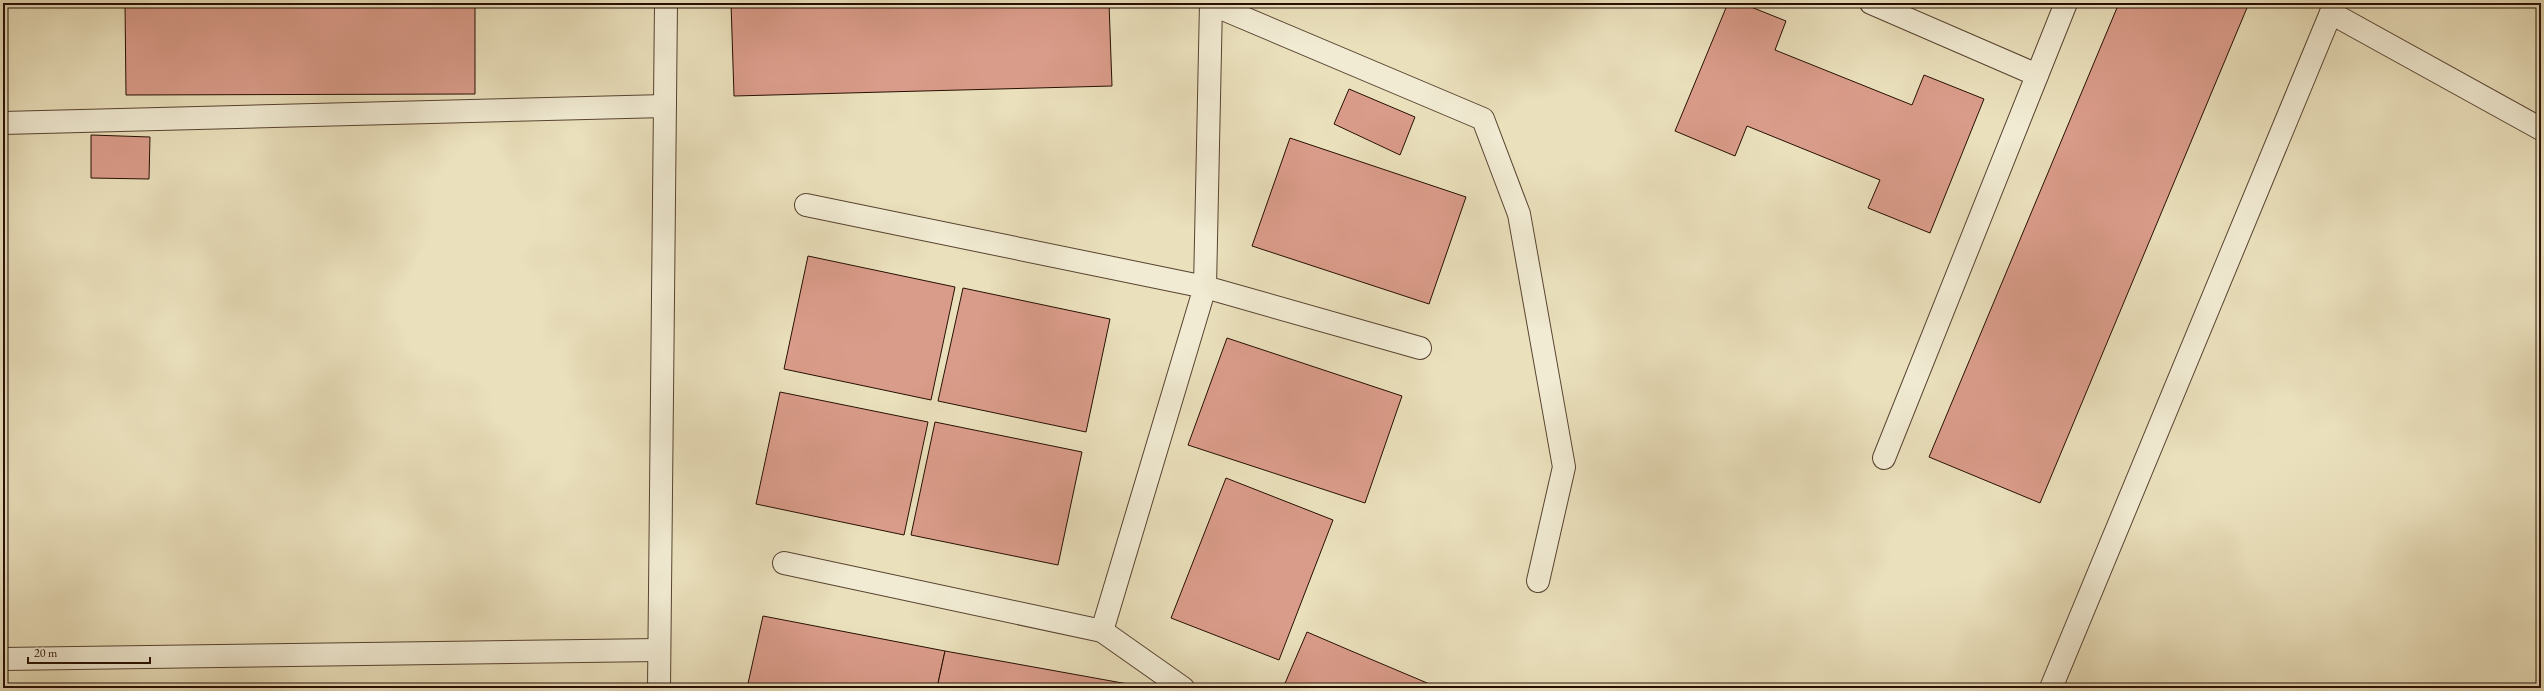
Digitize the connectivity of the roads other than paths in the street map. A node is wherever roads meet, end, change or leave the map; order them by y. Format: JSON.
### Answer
{"nodes":[{"id":1,"x":666,"y":3,"type":"edge"},
{"id":2,"x":1871,"y":3,"type":"edge"},
{"id":3,"x":2066,"y":3,"type":"edge"},
{"id":4,"x":1211,"y":4,"type":"edge"},
{"id":5,"x":2333,"y":8,"type":"edge"},
{"id":6,"x":2037,"y":75,"type":"junction"},
{"id":7,"x":665,"y":106,"type":"junction"},
{"id":8,"x":3,"y":123,"type":"edge"},
{"id":9,"x":2541,"y":129,"type":"edge"},
{"id":10,"x":806,"y":205,"type":"dead end"},
{"id":11,"x":1205,"y":288,"type":"junction"},
{"id":12,"x":1420,"y":348,"type":"dead end"},
{"id":13,"x":1884,"y":458,"type":"dead end"},
{"id":14,"x":784,"y":564,"type":"dead end"},
{"id":15,"x":1538,"y":581,"type":"dead end"},
{"id":16,"x":1102,"y":631,"type":"junction"},
{"id":17,"x":659,"y":650,"type":"junction"},
{"id":18,"x":3,"y":659,"type":"edge"},
{"id":19,"x":659,"y":688,"type":"edge"},
{"id":20,"x":1183,"y":688,"type":"edge"},
{"id":21,"x":2051,"y":688,"type":"edge"}],
"edges":[{"from":1,"to":7,"type":"lane"},
{"from":2,"to":6,"type":"lane"},
{"from":3,"to":6,"type":"lane"},
{"from":4,"to":11,"type":"lane"},
{"from":4,"to":15,"type":"lane"},
{"from":5,"to":9,"type":"lane"},
{"from":5,"to":21,"type":"lane"},
{"from":6,"to":13,"type":"lane"},
{"from":7,"to":8,"type":"lane"},
{"from":7,"to":17,"type":"lane"},
{"from":10,"to":11,"type":"lane"},
{"from":11,"to":12,"type":"lane"},
{"from":11,"to":16,"type":"lane"},
{"from":14,"to":16,"type":"lane"},
{"from":16,"to":20,"type":"lane"},
{"from":17,"to":18,"type":"lane"},
{"from":17,"to":19,"type":"lane"}]}
